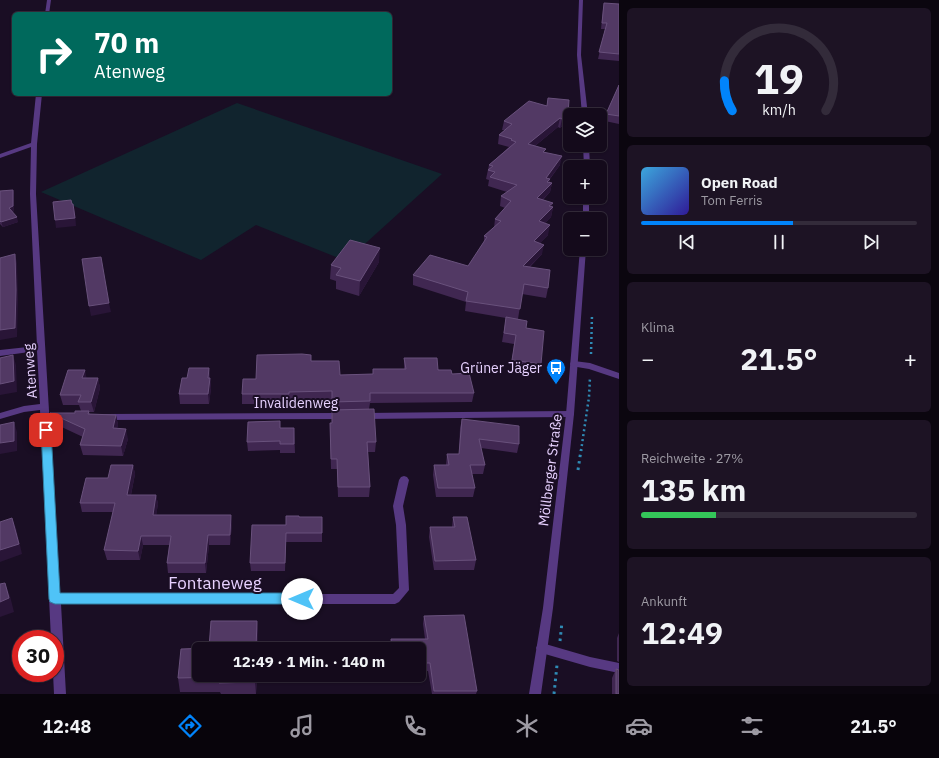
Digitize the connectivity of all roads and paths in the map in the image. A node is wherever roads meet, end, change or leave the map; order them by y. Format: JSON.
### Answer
{"nodes":[{"id":1,"x":49,"y":0,"type":"edge"},
{"id":2,"x":581,"y":0,"type":"edge"},
{"id":3,"x":47,"y":12,"type":"edge"},
{"id":4,"x":39,"y":96,"type":"edge"},
{"id":5,"x":583,"y":108,"type":"edge"},
{"id":6,"x":34,"y":144,"type":"junction"},
{"id":7,"x":0,"y":156,"type":"edge"},
{"id":8,"x":582,"y":256,"type":"edge"},
{"id":9,"x":41,"y":348,"type":"junction"},
{"id":10,"x":0,"y":353,"type":"edge"},
{"id":11,"x":574,"y":364,"type":"junction"},
{"id":12,"x":619,"y":376,"type":"edge"},
{"id":13,"x":45,"y":406,"type":"junction"},
{"id":14,"x":570,"y":414,"type":"junction"},
{"id":15,"x":0,"y":416,"type":"edge"},
{"id":16,"x":96,"y":417,"type":"edge"},
{"id":17,"x":404,"y":480,"type":"dead end"},
{"id":18,"x":55,"y":599,"type":"junction"},
{"id":19,"x":542,"y":648,"type":"junction"},
{"id":20,"x":619,"y":668,"type":"edge"},
{"id":21,"x":60,"y":694,"type":"edge"},
{"id":22,"x":535,"y":694,"type":"edge"}],
"edges":[{"from":1,"to":3,"type":"street"},
{"from":2,"to":5,"type":"street"},
{"from":4,"to":6,"type":"street","name":"Atenweg"},
{"from":6,"to":7,"type":"street"},
{"from":6,"to":9,"type":"street","name":"Atenweg"},
{"from":8,"to":11,"type":"street","name":"Möllberger Straße"},
{"from":9,"to":10,"type":"street"},
{"from":9,"to":13,"type":"street","name":"Atenweg"},
{"from":11,"to":12,"type":"street"},
{"from":11,"to":14,"type":"street","name":"Möllberger Straße"},
{"from":13,"to":15,"type":"street"},
{"from":13,"to":18,"type":"street","name":"Atenweg"},
{"from":14,"to":16,"type":"street","name":"Invalidenweg"},
{"from":14,"to":19,"type":"street","name":"Möllberger Straße"},
{"from":17,"to":18,"type":"street","name":"Fontaneweg"},
{"from":18,"to":21,"type":"street","name":"Atenweg"},
{"from":19,"to":20,"type":"street"},
{"from":19,"to":22,"type":"street","name":"Möllberger Straße"}]}
